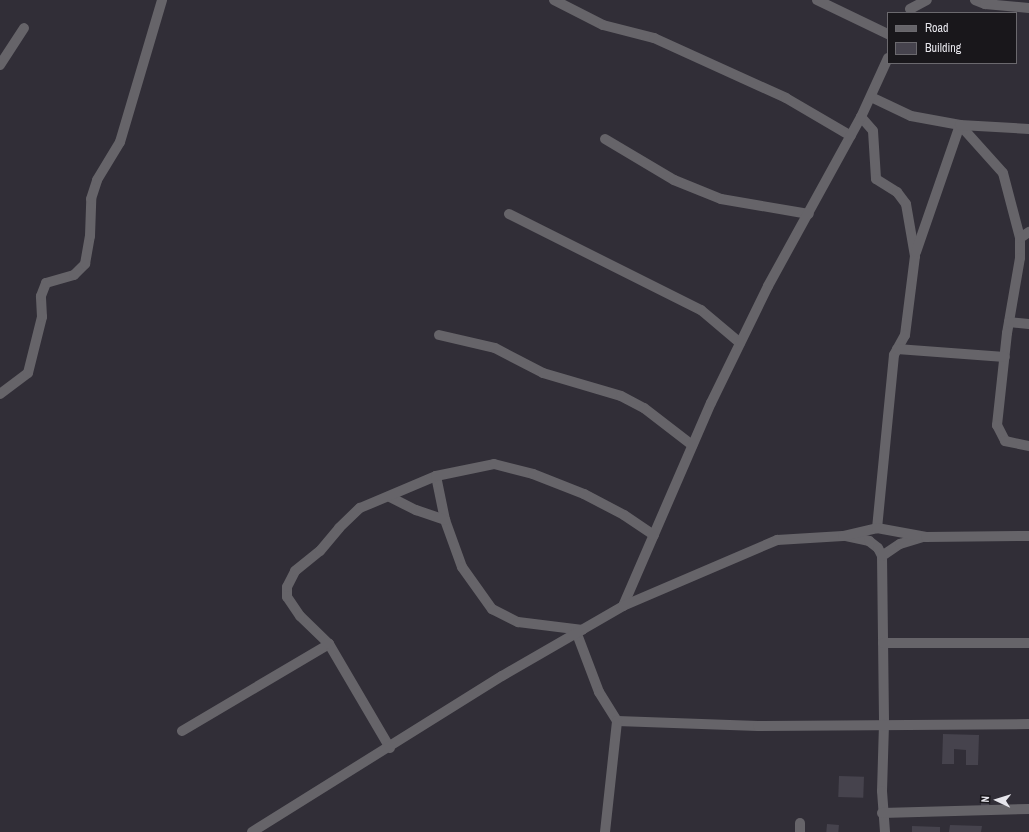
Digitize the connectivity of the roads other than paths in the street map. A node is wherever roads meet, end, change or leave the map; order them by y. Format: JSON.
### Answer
{"nodes":[{"id":1,"x":162,"y":0,"type":"edge"},
{"id":2,"x":554,"y":0,"type":"edge"},
{"id":3,"x":817,"y":0,"type":"edge"},
{"id":4,"x":927,"y":0,"type":"edge"},
{"id":5,"x":975,"y":0,"type":"edge"},
{"id":6,"x":911,"y":7,"type":"edge"},
{"id":7,"x":1029,"y":8,"type":"edge"},
{"id":8,"x":24,"y":28,"type":"dead end"},
{"id":9,"x":887,"y":34,"type":"edge"},
{"id":10,"x":887,"y":60,"type":"edge"},
{"id":11,"x":0,"y":65,"type":"edge"},
{"id":12,"x":871,"y":97,"type":"junction"},
{"id":13,"x":861,"y":117,"type":"junction"},
{"id":14,"x":960,"y":125,"type":"junction"},
{"id":15,"x":1029,"y":129,"type":"edge"},
{"id":16,"x":851,"y":136,"type":"junction"},
{"id":17,"x":605,"y":139,"type":"dead end"},
{"id":18,"x":509,"y":214,"type":"dead end"},
{"id":19,"x":809,"y":214,"type":"junction"},
{"id":20,"x":1025,"y":235,"type":"edge"},
{"id":21,"x":915,"y":256,"type":"junction"},
{"id":22,"x":1009,"y":322,"type":"junction"},
{"id":23,"x":1029,"y":324,"type":"edge"},
{"id":24,"x":439,"y":335,"type":"dead end"},
{"id":25,"x":740,"y":343,"type":"junction"},
{"id":26,"x":897,"y":349,"type":"junction"},
{"id":27,"x":1004,"y":357,"type":"junction"},
{"id":28,"x":0,"y":394,"type":"edge"},
{"id":29,"x":692,"y":445,"type":"junction"},
{"id":30,"x":1029,"y":446,"type":"edge"},
{"id":31,"x":436,"y":476,"type":"junction"},
{"id":32,"x":390,"y":497,"type":"junction"},
{"id":33,"x":445,"y":520,"type":"junction"},
{"id":34,"x":877,"y":528,"type":"junction"},
{"id":35,"x":654,"y":535,"type":"junction"},
{"id":36,"x":843,"y":536,"type":"junction"},
{"id":37,"x":1029,"y":536,"type":"edge"},
{"id":38,"x":926,"y":537,"type":"junction"},
{"id":39,"x":882,"y":556,"type":"junction"},
{"id":40,"x":623,"y":606,"type":"junction"},
{"id":41,"x":580,"y":632,"type":"junction"},
{"id":42,"x":883,"y":643,"type":"junction"},
{"id":43,"x":1029,"y":643,"type":"edge"},
{"id":44,"x":329,"y":644,"type":"junction"},
{"id":45,"x":617,"y":721,"type":"junction"},
{"id":46,"x":884,"y":724,"type":"junction"},
{"id":47,"x":1029,"y":724,"type":"edge"},
{"id":48,"x":182,"y":731,"type":"dead end"},
{"id":49,"x":390,"y":748,"type":"junction"},
{"id":50,"x":1029,"y":809,"type":"edge"},
{"id":51,"x":882,"y":813,"type":"junction"},
{"id":52,"x":252,"y":832,"type":"edge"},
{"id":53,"x":605,"y":832,"type":"edge"},
{"id":54,"x":885,"y":832,"type":"edge"}],
"edges":[{"from":1,"to":28,"type":"street"},
{"from":2,"to":16,"type":"street"},
{"from":3,"to":9,"type":"street"},
{"from":4,"to":6,"type":"street"},
{"from":5,"to":7,"type":"street"},
{"from":8,"to":11,"type":"street"},
{"from":10,"to":12,"type":"street"},
{"from":12,"to":13,"type":"street"},
{"from":12,"to":14,"type":"street"},
{"from":13,"to":16,"type":"street"},
{"from":13,"to":21,"type":"street"},
{"from":14,"to":15,"type":"street"},
{"from":14,"to":20,"type":"street"},
{"from":14,"to":21,"type":"street"},
{"from":16,"to":19,"type":"street"},
{"from":17,"to":19,"type":"street"},
{"from":18,"to":25,"type":"street"},
{"from":19,"to":25,"type":"street"},
{"from":20,"to":22,"type":"street"},
{"from":21,"to":26,"type":"street"},
{"from":22,"to":23,"type":"street"},
{"from":22,"to":27,"type":"street"},
{"from":24,"to":29,"type":"street"},
{"from":25,"to":29,"type":"street"},
{"from":26,"to":27,"type":"street"},
{"from":26,"to":34,"type":"street"},
{"from":27,"to":30,"type":"street"},
{"from":29,"to":35,"type":"street"},
{"from":31,"to":32,"type":"street"},
{"from":31,"to":33,"type":"street"},
{"from":31,"to":35,"type":"street"},
{"from":32,"to":33,"type":"street"},
{"from":32,"to":44,"type":"street"},
{"from":33,"to":41,"type":"street"},
{"from":34,"to":36,"type":"street"},
{"from":34,"to":38,"type":"street"},
{"from":35,"to":40,"type":"street"},
{"from":36,"to":39,"type":"street"},
{"from":36,"to":40,"type":"street"},
{"from":37,"to":38,"type":"street"},
{"from":38,"to":39,"type":"street"},
{"from":39,"to":42,"type":"street"},
{"from":40,"to":41,"type":"street"},
{"from":41,"to":45,"type":"street"},
{"from":41,"to":49,"type":"street"},
{"from":42,"to":43,"type":"street"},
{"from":42,"to":46,"type":"street"},
{"from":44,"to":48,"type":"street"},
{"from":44,"to":49,"type":"street"},
{"from":45,"to":46,"type":"street"},
{"from":45,"to":53,"type":"street"},
{"from":46,"to":47,"type":"street"},
{"from":46,"to":51,"type":"street"},
{"from":49,"to":52,"type":"street"},
{"from":50,"to":51,"type":"street"},
{"from":51,"to":54,"type":"street"}]}
